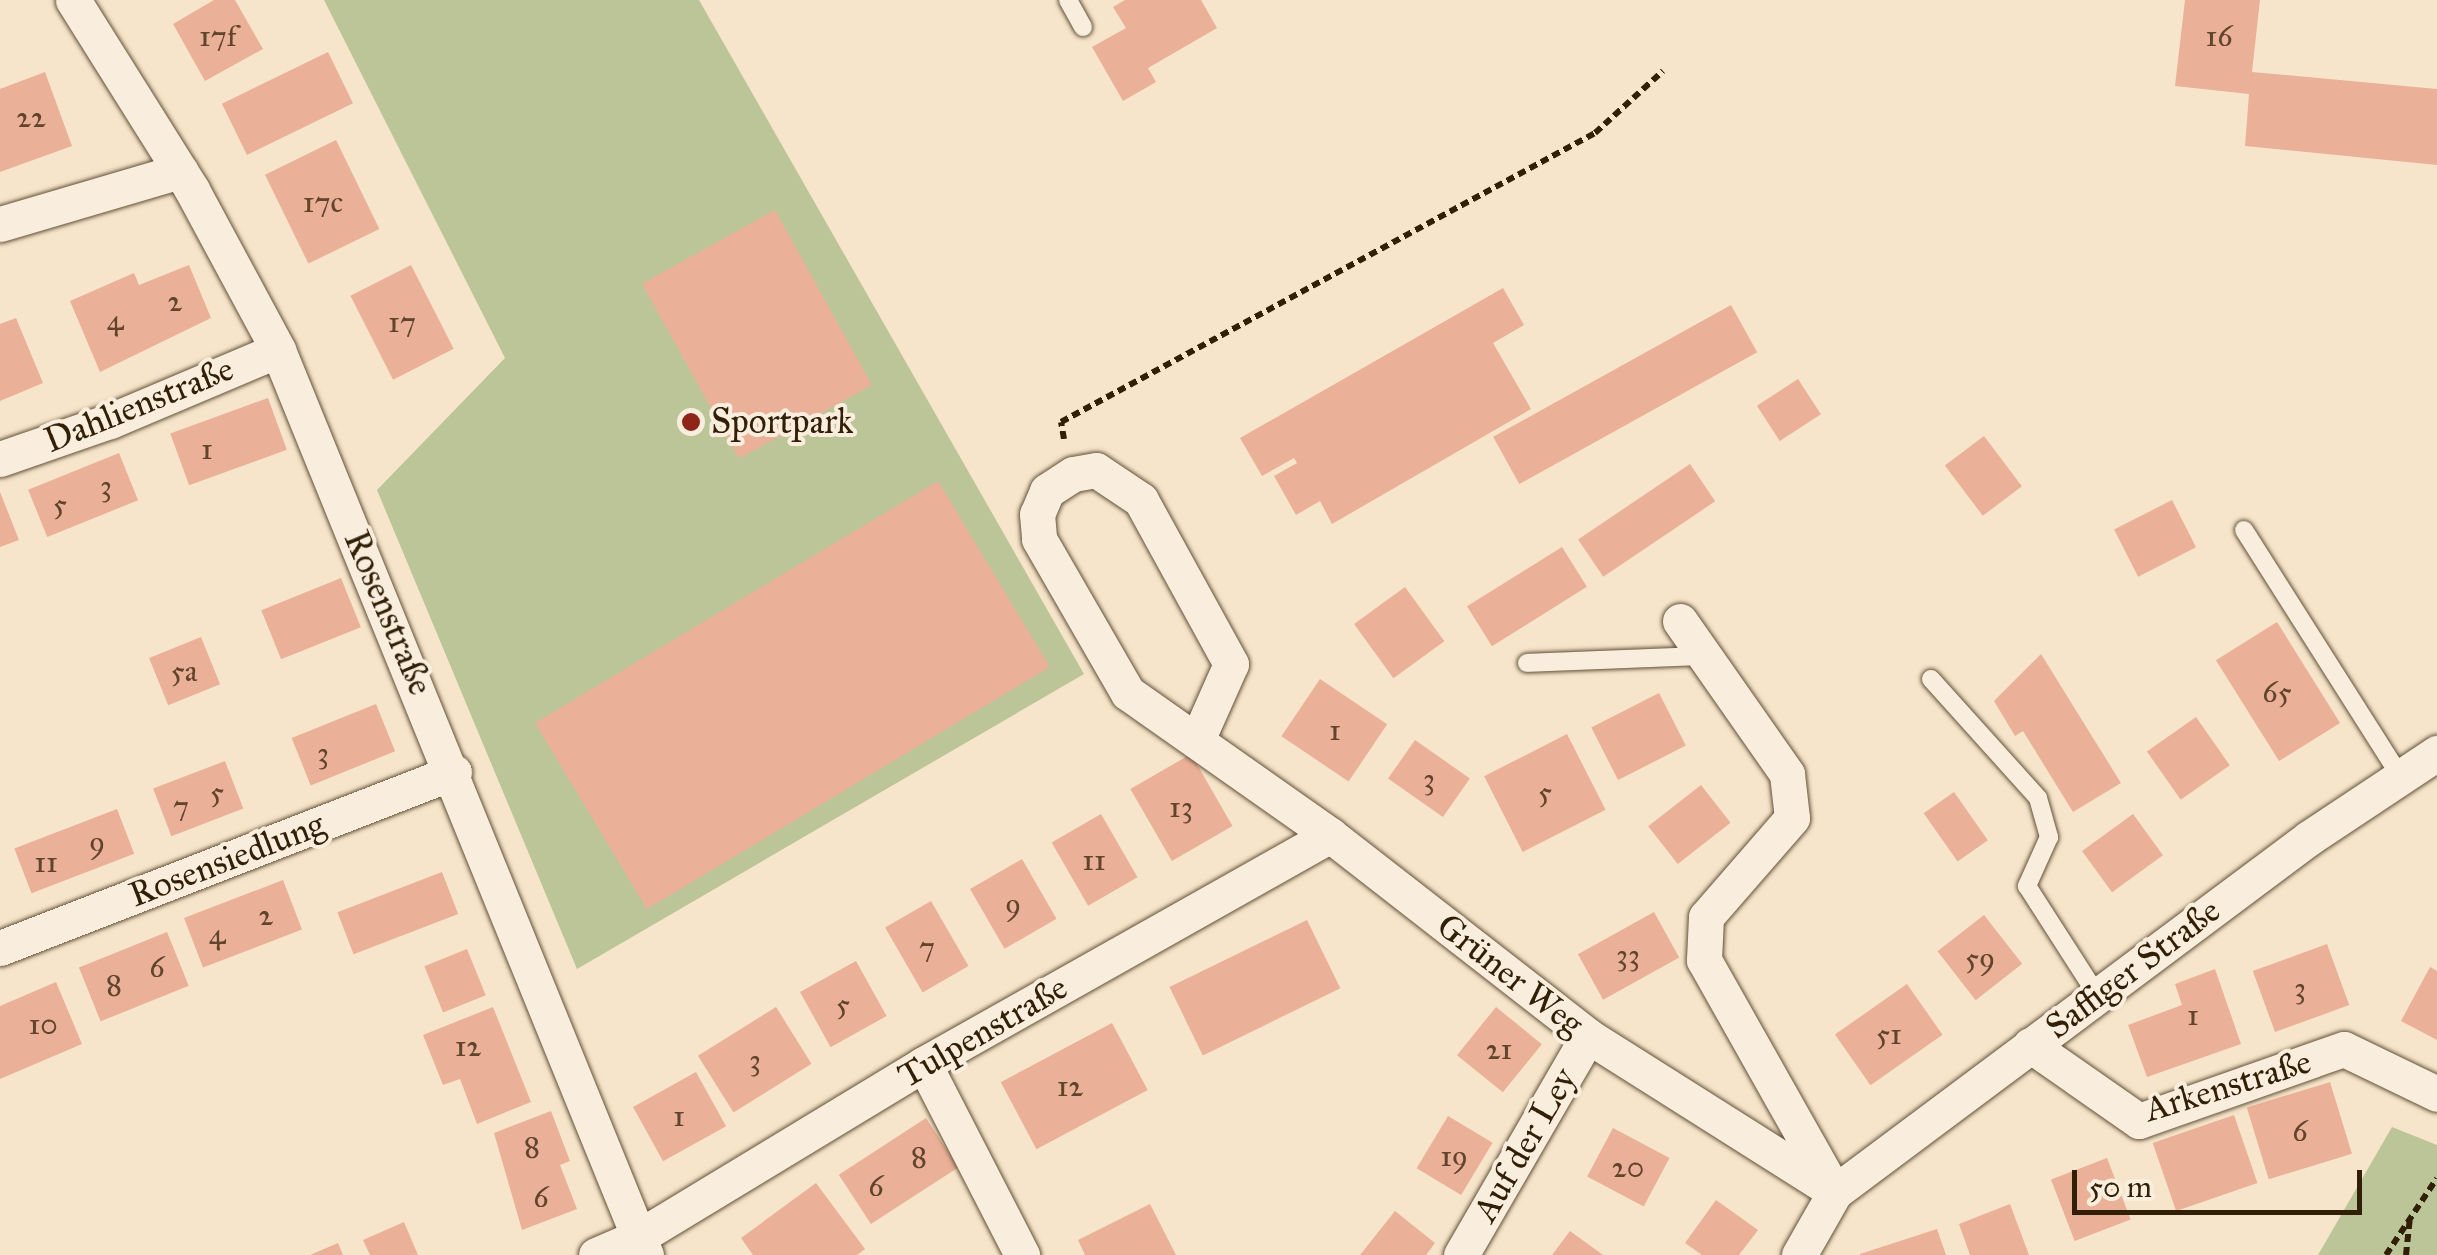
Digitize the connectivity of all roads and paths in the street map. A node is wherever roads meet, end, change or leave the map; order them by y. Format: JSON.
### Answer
{"nodes":[{"id":1,"x":73,"y":0,"type":"edge"},
{"id":2,"x":1068,"y":0,"type":"edge"},
{"id":3,"x":1084,"y":28,"type":"dead end"},
{"id":4,"x":1663,"y":71,"type":"dead end"},
{"id":5,"x":180,"y":171,"type":"junction"},
{"id":6,"x":0,"y":224,"type":"edge"},
{"id":7,"x":278,"y":350,"type":"junction"},
{"id":8,"x":0,"y":459,"type":"edge"},
{"id":9,"x":1072,"y":474,"type":"junction"},
{"id":10,"x":2244,"y":530,"type":"dead end"},
{"id":11,"x":1680,"y":622,"type":"dead end"},
{"id":12,"x":1704,"y":656,"type":"junction"},
{"id":13,"x":1527,"y":663,"type":"dead end"},
{"id":14,"x":1931,"y":680,"type":"dead end"},
{"id":15,"x":1198,"y":738,"type":"junction"},
{"id":16,"x":2437,"y":753,"type":"edge"},
{"id":17,"x":454,"y":772,"type":"junction"},
{"id":18,"x":2401,"y":777,"type":"junction"},
{"id":19,"x":1330,"y":835,"type":"junction"},
{"id":20,"x":0,"y":948,"type":"edge"},
{"id":21,"x":2097,"y":995,"type":"junction"},
{"id":22,"x":1588,"y":1036,"type":"junction"},
{"id":23,"x":2030,"y":1045,"type":"junction"},
{"id":24,"x":924,"y":1064,"type":"junction"},
{"id":25,"x":2437,"y":1094,"type":"edge"},
{"id":26,"x":2437,"y":1178,"type":"edge"},
{"id":27,"x":1835,"y":1192,"type":"junction"},
{"id":28,"x":2410,"y":1213,"type":"junction"},
{"id":29,"x":643,"y":1246,"type":"edge"},
{"id":30,"x":596,"y":1255,"type":"edge"},
{"id":31,"x":1022,"y":1255,"type":"edge"},
{"id":32,"x":1461,"y":1255,"type":"edge"},
{"id":33,"x":1799,"y":1255,"type":"edge"},
{"id":34,"x":2386,"y":1255,"type":"edge"},
{"id":35,"x":2406,"y":1255,"type":"edge"}],
"edges":[{"from":1,"to":5,"type":"street","name":"Rosenstraße"},
{"from":2,"to":3,"type":"lane"},
{"from":4,"to":9,"type":"path"},
{"from":5,"to":6,"type":"street"},
{"from":5,"to":7,"type":"street","name":"Rosenstraße"},
{"from":7,"to":8,"type":"street","name":"Dahlienstraße"},
{"from":7,"to":17,"type":"street","name":"Rosenstraße"},
{"from":9,"to":15,"type":"street","name":"Grüner Weg"},
{"from":9,"to":15,"type":"street"},
{"from":10,"to":18,"type":"lane"},
{"from":11,"to":12,"type":"street"},
{"from":12,"to":13,"type":"lane"},
{"from":12,"to":27,"type":"street"},
{"from":14,"to":21,"type":"lane"},
{"from":15,"to":19,"type":"street","name":"Grüner Weg"},
{"from":16,"to":18,"type":"street","name":"Saffiger Straße"},
{"from":17,"to":20,"type":"street","name":"Rosensiedlung"},
{"from":17,"to":29,"type":"street","name":"Rosenstraße"},
{"from":18,"to":21,"type":"street","name":"Saffiger Straße"},
{"from":19,"to":22,"type":"street","name":"Grüner Weg"},
{"from":19,"to":24,"type":"street","name":"Tulpenstraße"},
{"from":21,"to":23,"type":"street","name":"Saffiger Straße"},
{"from":22,"to":27,"type":"street","name":"Grüner Weg"},
{"from":22,"to":32,"type":"street","name":"Auf der Ley"},
{"from":23,"to":25,"type":"street","name":"Arkenstraße"},
{"from":23,"to":27,"type":"street","name":"Saffiger Straße"},
{"from":24,"to":29,"type":"street","name":"Tulpenstraße"},
{"from":24,"to":31,"type":"street"},
{"from":26,"to":28,"type":"path"},
{"from":27,"to":33,"type":"street","name":"Saffiger Straße"},
{"from":28,"to":34,"type":"path"},
{"from":28,"to":35,"type":"path"},
{"from":29,"to":30,"type":"street","name":"Tulpenstraße"}]}
